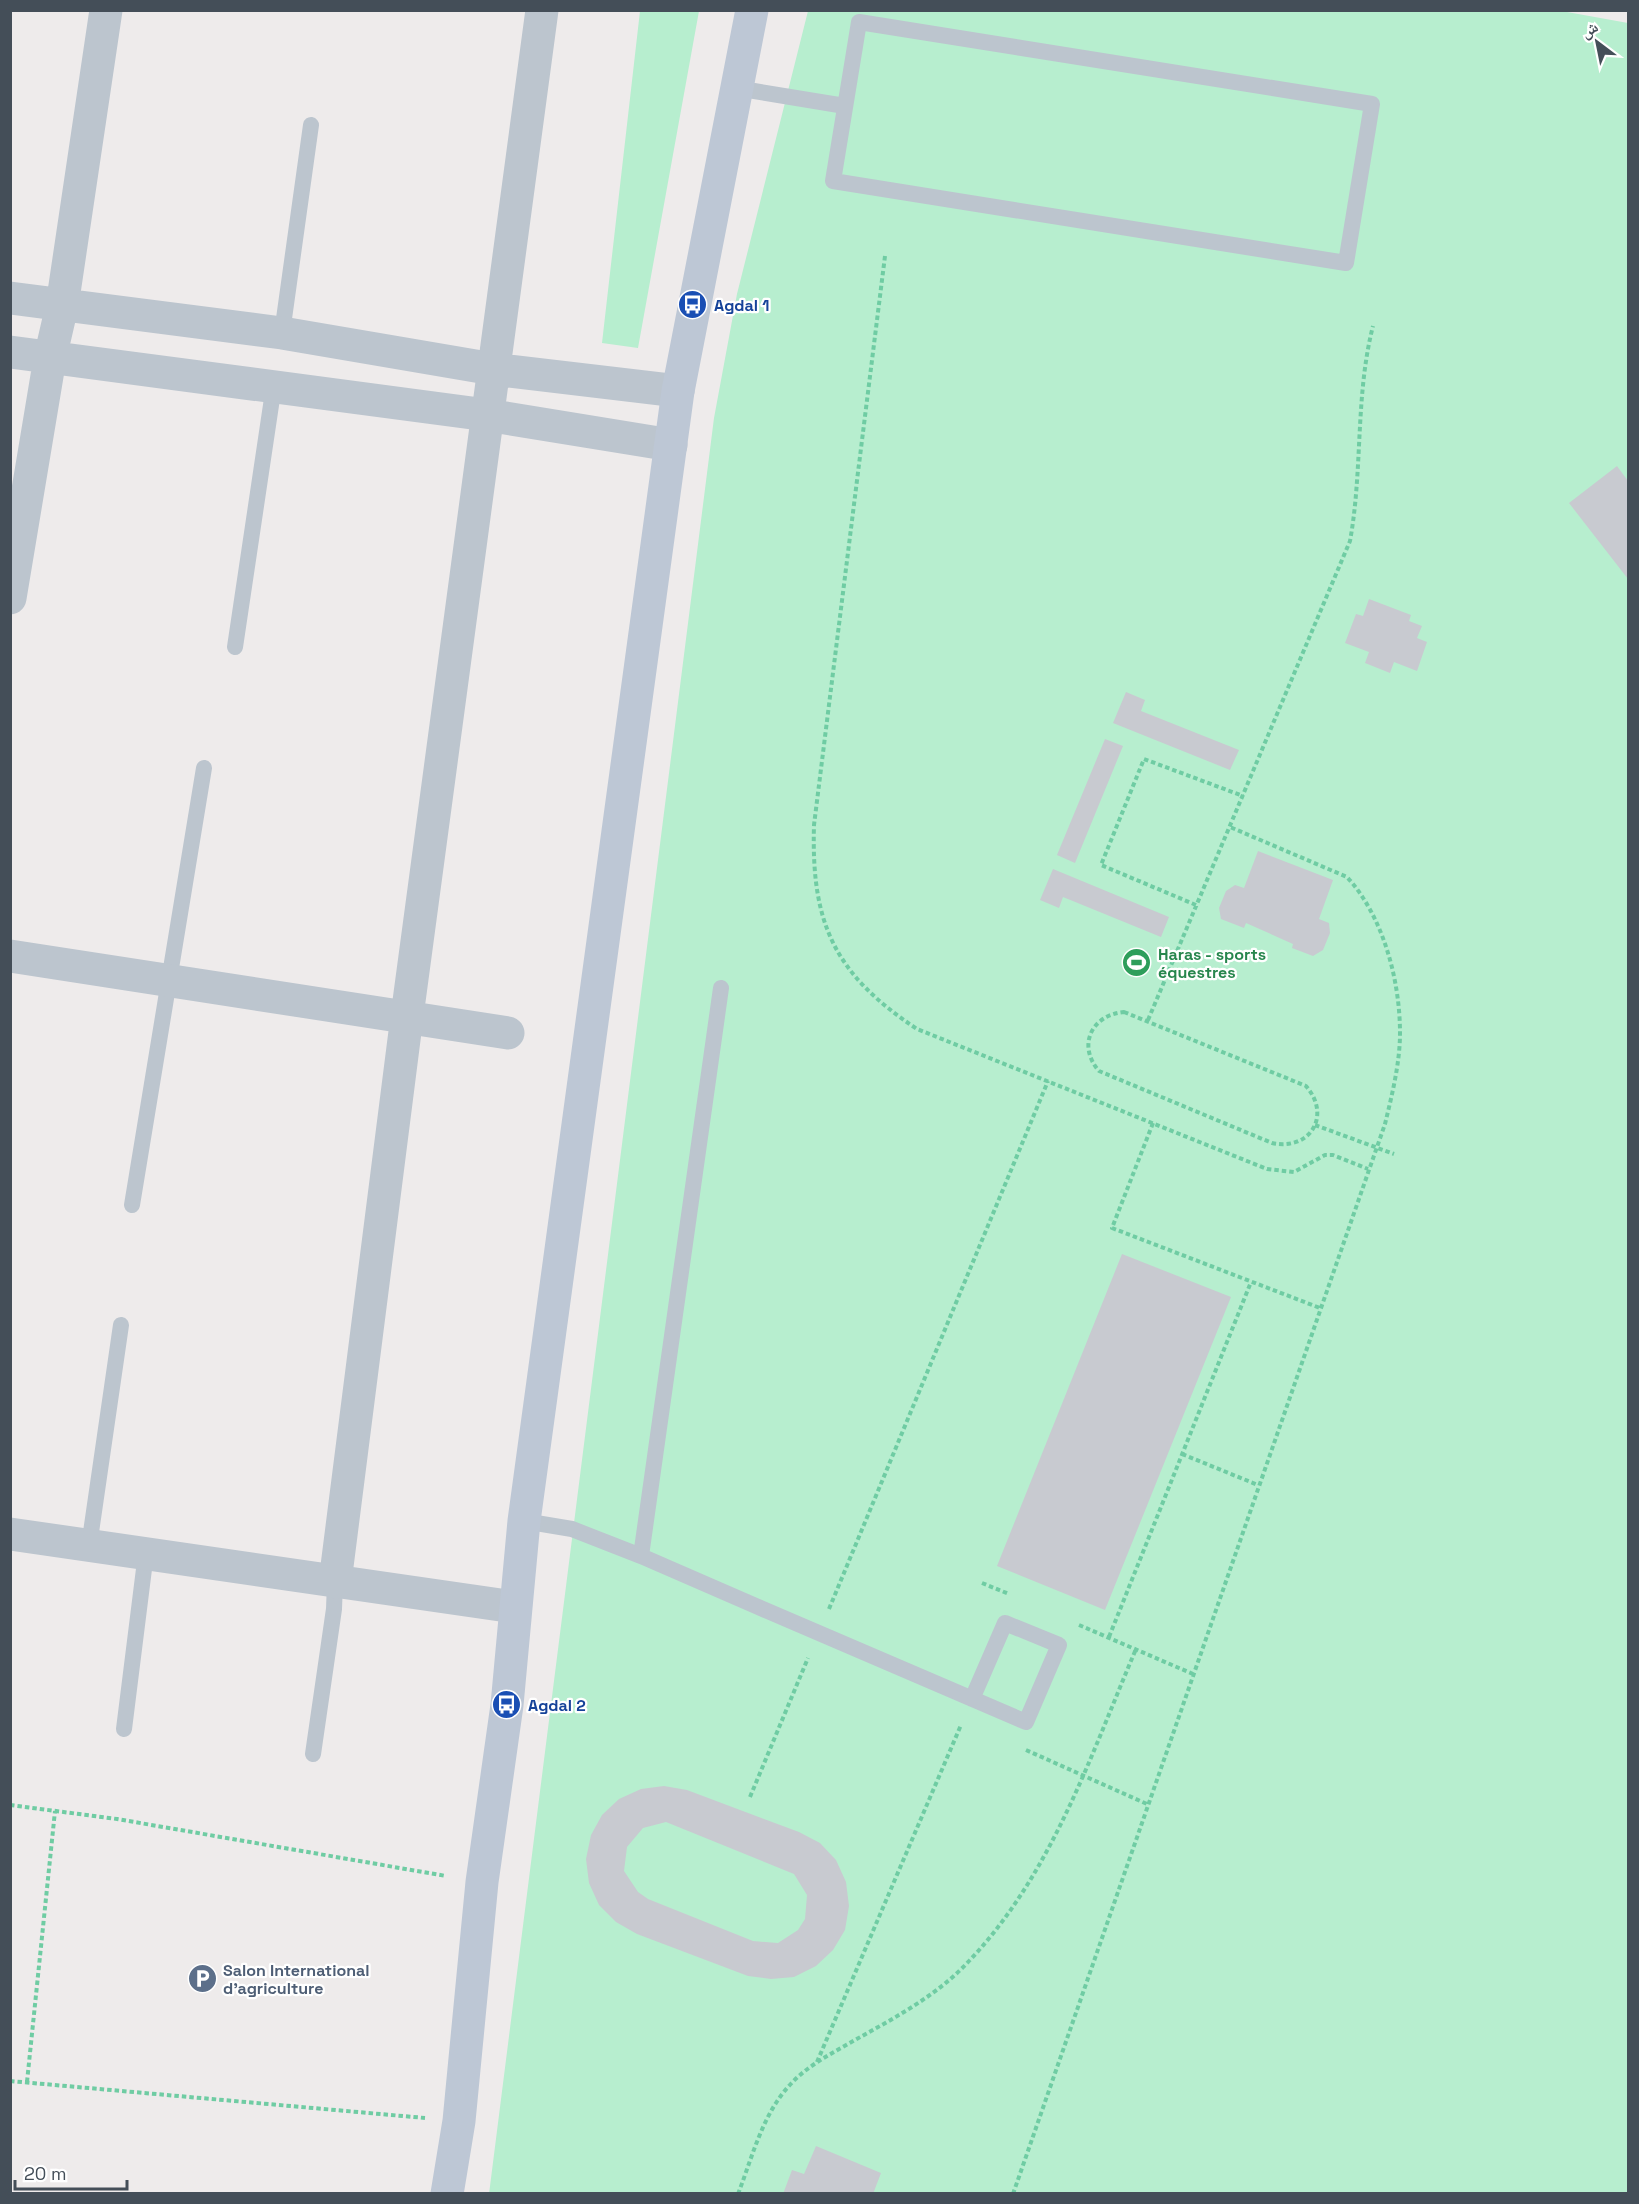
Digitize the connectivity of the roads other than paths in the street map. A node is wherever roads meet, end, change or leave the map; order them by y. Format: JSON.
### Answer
{"nodes":[{"id":1,"x":106,"y":10,"type":"edge"},
{"id":2,"x":542,"y":10,"type":"edge"},
{"id":3,"x":752,"y":10,"type":"edge"},
{"id":4,"x":736,"y":88,"type":"junction"},
{"id":5,"x":845,"y":106,"type":"junction"},
{"id":6,"x":311,"y":125,"type":"dead end"},
{"id":7,"x":10,"y":298,"type":"edge"},
{"id":8,"x":62,"y":306,"type":"junction"},
{"id":9,"x":282,"y":333,"type":"junction"},
{"id":10,"x":10,"y":351,"type":"edge"},
{"id":11,"x":50,"y":358,"type":"junction"},
{"id":12,"x":493,"y":369,"type":"junction"},
{"id":13,"x":274,"y":385,"type":"junction"},
{"id":14,"x":678,"y":391,"type":"junction"},
{"id":15,"x":487,"y":414,"type":"junction"},
{"id":16,"x":671,"y":445,"type":"junction"},
{"id":17,"x":10,"y":598,"type":"edge"},
{"id":18,"x":235,"y":647,"type":"dead end"},
{"id":19,"x":204,"y":768,"type":"dead end"},
{"id":20,"x":10,"y":956,"type":"edge"},
{"id":21,"x":168,"y":978,"type":"junction"},
{"id":22,"x":721,"y":988,"type":"dead end"},
{"id":23,"x":407,"y":1016,"type":"junction"},
{"id":24,"x":508,"y":1033,"type":"dead end"},
{"id":25,"x":132,"y":1205,"type":"dead end"},
{"id":26,"x":122,"y":1325,"type":"dead end"},
{"id":27,"x":524,"y":1521,"type":"junction"},
{"id":28,"x":10,"y":1534,"type":"edge"},
{"id":29,"x":89,"y":1546,"type":"junction"},
{"id":30,"x":146,"y":1553,"type":"junction"},
{"id":31,"x":641,"y":1556,"type":"junction"},
{"id":32,"x":334,"y":1582,"type":"junction"},
{"id":33,"x":514,"y":1607,"type":"junction"},
{"id":34,"x":972,"y":1699,"type":"junction"},
{"id":35,"x":124,"y":1729,"type":"dead end"},
{"id":36,"x":313,"y":1754,"type":"dead end"},
{"id":37,"x":447,"y":2193,"type":"edge"}],
"edges":[{"from":1,"to":8,"type":"street"},
{"from":2,"to":12,"type":"street"},
{"from":3,"to":4,"type":"main road"},
{"from":4,"to":5,"type":"lane"},
{"from":4,"to":14,"type":"main road"},
{"from":5,"to":5,"type":"lane"},
{"from":6,"to":9,"type":"lane"},
{"from":7,"to":8,"type":"street"},
{"from":8,"to":9,"type":"street"},
{"from":8,"to":11,"type":"street"},
{"from":9,"to":12,"type":"street"},
{"from":10,"to":11,"type":"street"},
{"from":11,"to":13,"type":"street"},
{"from":11,"to":17,"type":"street"},
{"from":12,"to":14,"type":"street"},
{"from":12,"to":15,"type":"street"},
{"from":13,"to":15,"type":"street"},
{"from":13,"to":18,"type":"lane"},
{"from":14,"to":16,"type":"main road"},
{"from":15,"to":16,"type":"street"},
{"from":15,"to":23,"type":"street"},
{"from":16,"to":27,"type":"main road"},
{"from":19,"to":21,"type":"lane"},
{"from":20,"to":21,"type":"street"},
{"from":21,"to":23,"type":"street"},
{"from":21,"to":25,"type":"lane"},
{"from":22,"to":31,"type":"lane"},
{"from":23,"to":24,"type":"street"},
{"from":23,"to":32,"type":"street"},
{"from":26,"to":29,"type":"lane"},
{"from":27,"to":31,"type":"lane"},
{"from":27,"to":33,"type":"main road"},
{"from":28,"to":29,"type":"street"},
{"from":29,"to":30,"type":"street"},
{"from":30,"to":32,"type":"street"},
{"from":30,"to":35,"type":"lane"},
{"from":31,"to":34,"type":"lane"},
{"from":32,"to":33,"type":"street"},
{"from":32,"to":36,"type":"lane"},
{"from":33,"to":37,"type":"main road"},
{"from":34,"to":34,"type":"lane"}]}
